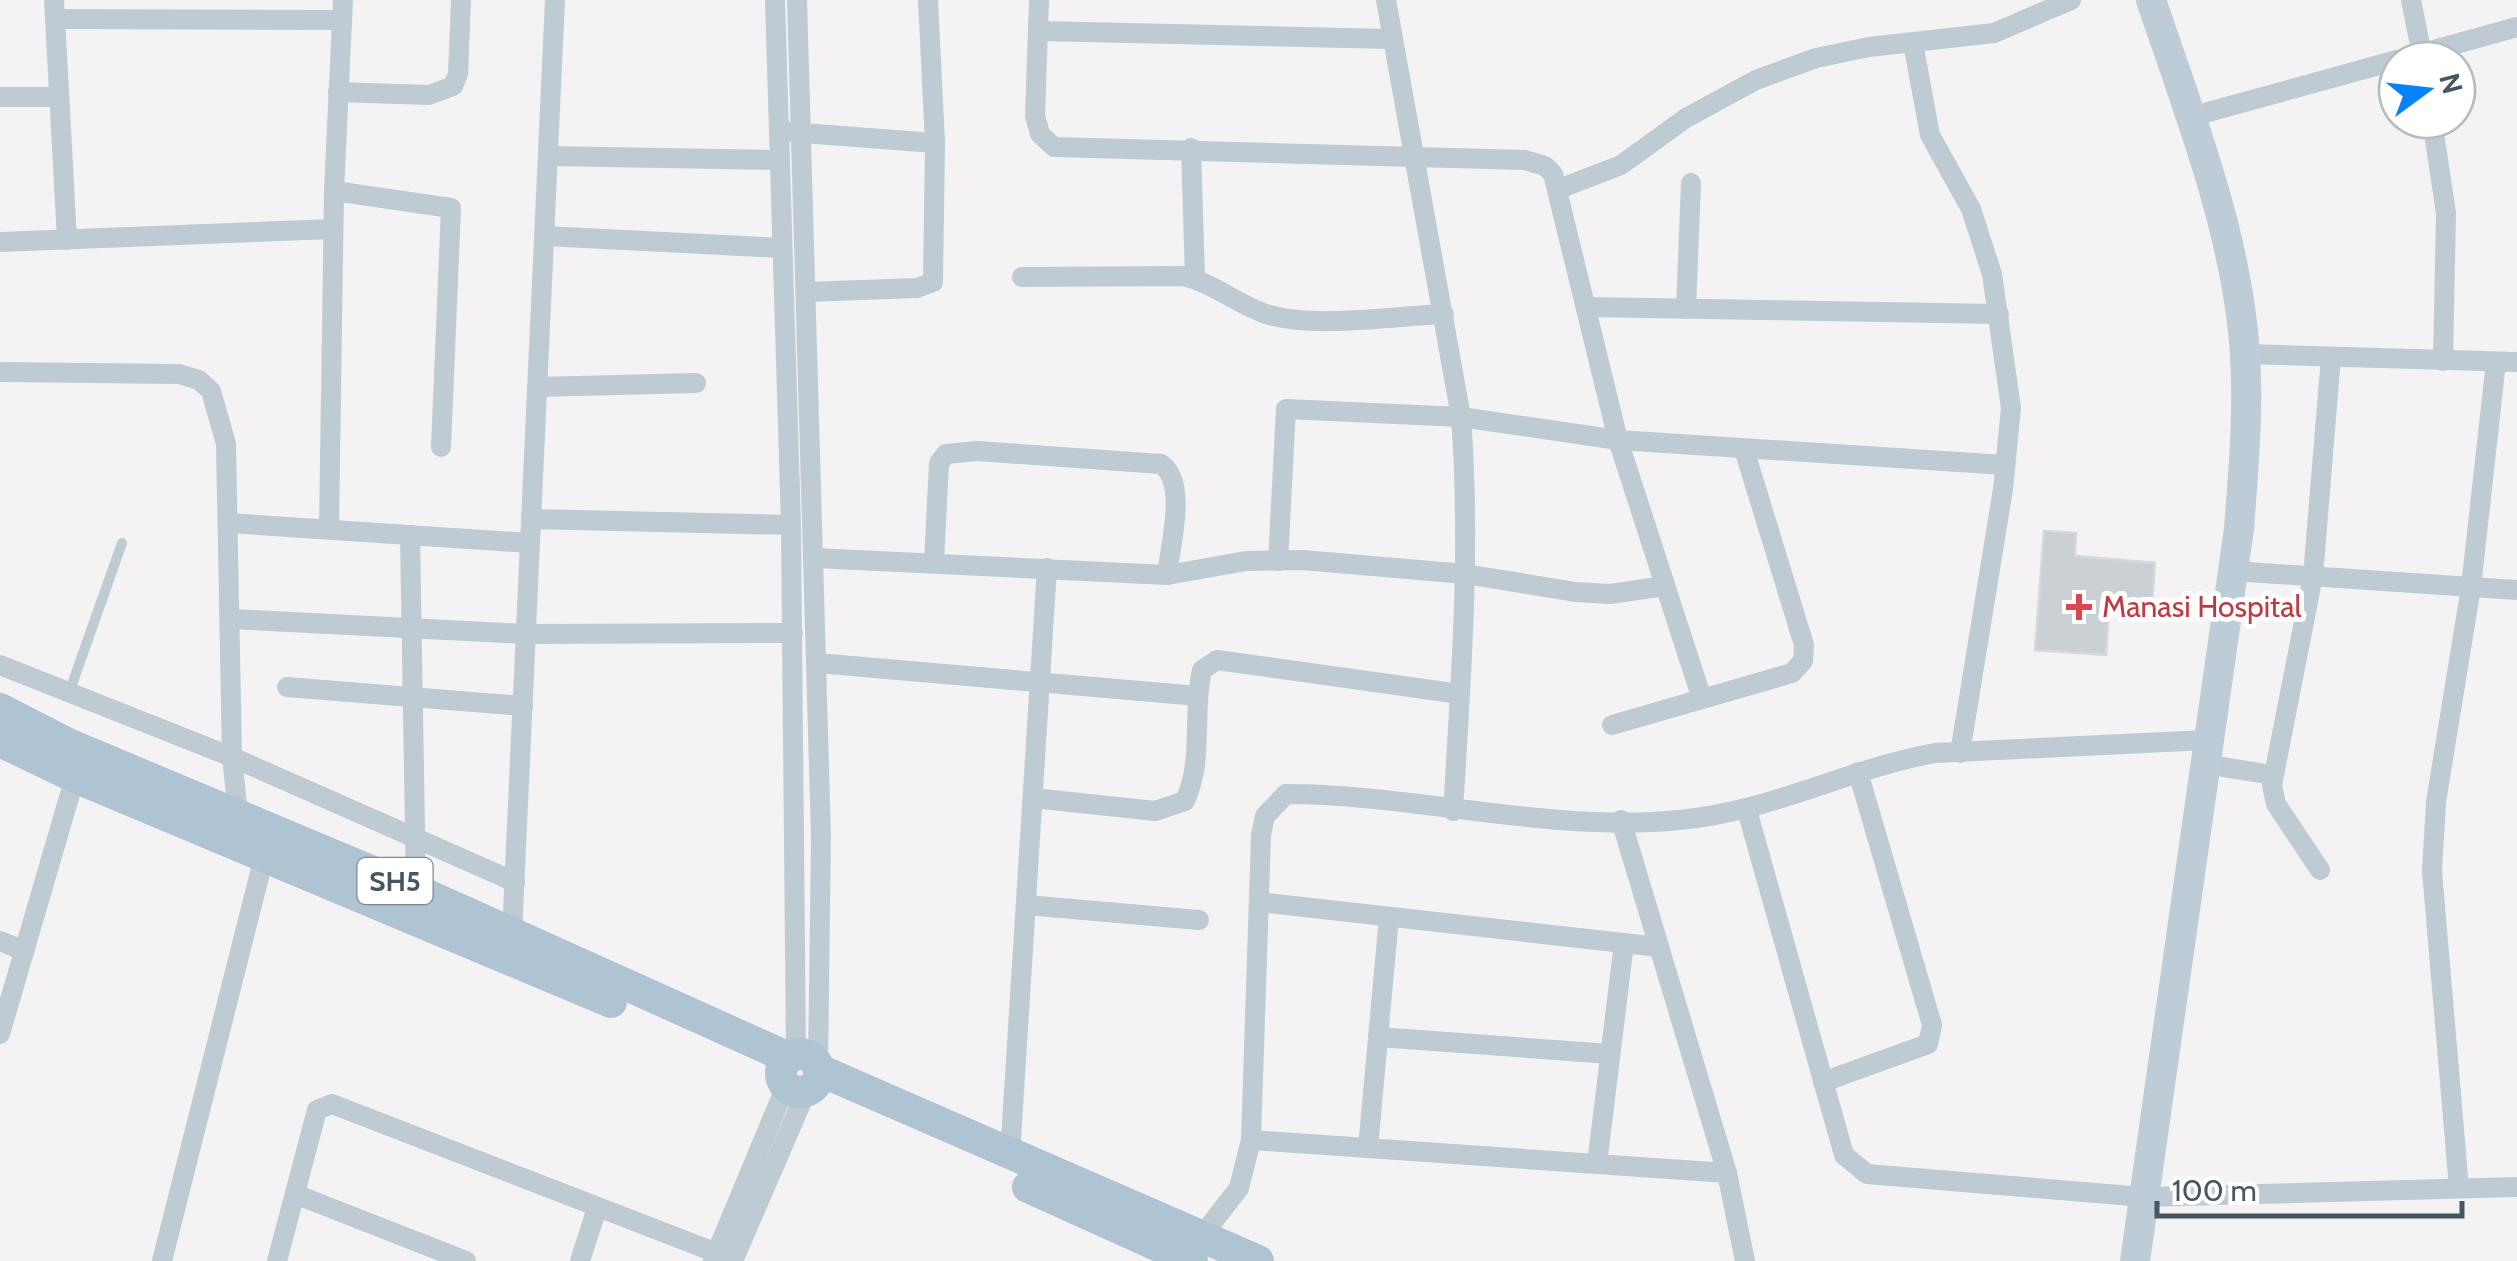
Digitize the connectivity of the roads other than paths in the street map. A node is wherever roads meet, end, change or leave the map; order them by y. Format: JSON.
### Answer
{"nodes":[{"id":1,"x":461,"y":0,"type":"edge"},
{"id":2,"x":555,"y":0,"type":"edge"},
{"id":3,"x":775,"y":0,"type":"edge"},
{"id":4,"x":797,"y":0,"type":"edge"},
{"id":5,"x":928,"y":0,"type":"edge"},
{"id":6,"x":1039,"y":0,"type":"edge"},
{"id":7,"x":1386,"y":0,"type":"edge"},
{"id":8,"x":2071,"y":0,"type":"edge"},
{"id":9,"x":2151,"y":0,"type":"edge"},
{"id":10,"x":2411,"y":0,"type":"edge"},
{"id":11,"x":54,"y":10,"type":"edge"},
{"id":12,"x":342,"y":10,"type":"edge"},
{"id":13,"x":2517,"y":27,"type":"edge"},
{"id":14,"x":1040,"y":31,"type":"junction"},
{"id":15,"x":1392,"y":38,"type":"junction"},
{"id":16,"x":2419,"y":40,"type":"edge"},
{"id":17,"x":2476,"y":40,"type":"edge"},
{"id":18,"x":1913,"y":43,"type":"junction"},
{"id":19,"x":2377,"y":66,"type":"edge"},
{"id":20,"x":338,"y":92,"type":"junction"},
{"id":21,"x":0,"y":97,"type":"edge"},
{"id":22,"x":59,"y":97,"type":"junction"},
{"id":23,"x":2190,"y":117,"type":"junction"},
{"id":24,"x":777,"y":132,"type":"junction"},
{"id":25,"x":799,"y":133,"type":"junction"},
{"id":26,"x":2435,"y":140,"type":"edge"},
{"id":27,"x":935,"y":143,"type":"junction"},
{"id":28,"x":1191,"y":148,"type":"junction"},
{"id":29,"x":548,"y":156,"type":"junction"},
{"id":30,"x":1414,"y":158,"type":"junction"},
{"id":31,"x":778,"y":160,"type":"junction"},
{"id":32,"x":1691,"y":184,"type":"dead end"},
{"id":33,"x":1558,"y":189,"type":"junction"},
{"id":34,"x":334,"y":191,"type":"junction"},
{"id":35,"x":333,"y":229,"type":"junction"},
{"id":36,"x":544,"y":236,"type":"junction"},
{"id":37,"x":67,"y":240,"type":"junction"},
{"id":38,"x":0,"y":242,"type":"edge"},
{"id":39,"x":780,"y":248,"type":"junction"},
{"id":40,"x":1022,"y":278,"type":"dead end"},
{"id":41,"x":1196,"y":278,"type":"junction"},
{"id":42,"x":807,"y":292,"type":"junction"},
{"id":43,"x":1586,"y":307,"type":"junction"},
{"id":44,"x":1686,"y":309,"type":"junction"},
{"id":45,"x":1444,"y":314,"type":"junction"},
{"id":46,"x":1999,"y":314,"type":"junction"},
{"id":47,"x":2244,"y":354,"type":"junction"},
{"id":48,"x":2330,"y":357,"type":"junction"},
{"id":49,"x":2442,"y":360,"type":"junction"},
{"id":50,"x":2507,"y":362,"type":"edge"},
{"id":51,"x":0,"y":372,"type":"edge"},
{"id":52,"x":696,"y":383,"type":"dead end"},
{"id":53,"x":537,"y":386,"type":"junction"},
{"id":54,"x":1461,"y":416,"type":"junction"},
{"id":55,"x":1618,"y":440,"type":"junction"},
{"id":56,"x":442,"y":447,"type":"dead end"},
{"id":57,"x":1744,"y":449,"type":"junction"},
{"id":58,"x":2005,"y":465,"type":"junction"},
{"id":59,"x":532,"y":519,"type":"junction"},
{"id":60,"x":229,"y":523,"type":"junction"},
{"id":61,"x":791,"y":525,"type":"junction"},
{"id":62,"x":329,"y":529,"type":"junction"},
{"id":63,"x":410,"y":535,"type":"junction"},
{"id":64,"x":122,"y":542,"type":"dead end"},
{"id":65,"x":530,"y":542,"type":"junction"},
{"id":66,"x":815,"y":558,"type":"junction"},
{"id":67,"x":1278,"y":561,"type":"junction"},
{"id":68,"x":934,"y":562,"type":"junction"},
{"id":69,"x":1047,"y":568,"type":"junction"},
{"id":70,"x":2233,"y":570,"type":"junction"},
{"id":71,"x":1465,"y":574,"type":"junction"},
{"id":72,"x":1167,"y":576,"type":"junction"},
{"id":73,"x":2313,"y":576,"type":"junction"},
{"id":74,"x":1665,"y":586,"type":"junction"},
{"id":75,"x":2472,"y":587,"type":"junction"},
{"id":76,"x":2517,"y":590,"type":"edge"},
{"id":77,"x":232,"y":619,"type":"junction"},
{"id":78,"x":412,"y":627,"type":"junction"},
{"id":79,"x":526,"y":634,"type":"junction"},
{"id":80,"x":792,"y":634,"type":"junction"},
{"id":81,"x":817,"y":663,"type":"junction"},
{"id":82,"x":0,"y":665,"type":"edge"},
{"id":83,"x":1040,"y":682,"type":"junction"},
{"id":84,"x":287,"y":687,"type":"dead end"},
{"id":85,"x":68,"y":694,"type":"junction"},
{"id":86,"x":1460,"y":694,"type":"junction"},
{"id":87,"x":1198,"y":696,"type":"junction"},
{"id":88,"x":412,"y":697,"type":"junction"},
{"id":89,"x":1702,"y":699,"type":"junction"},
{"id":90,"x":523,"y":706,"type":"junction"},
{"id":91,"x":0,"y":708,"type":"edge"},
{"id":92,"x":1612,"y":726,"type":"dead end"},
{"id":93,"x":0,"y":742,"type":"edge"},
{"id":94,"x":1960,"y":752,"type":"junction"},
{"id":95,"x":2206,"y":752,"type":"junction"},
{"id":96,"x":232,"y":757,"type":"junction"},
{"id":97,"x":1858,"y":772,"type":"junction"},
{"id":98,"x":2272,"y":775,"type":"junction"},
{"id":99,"x":75,"y":778,"type":"junction"},
{"id":100,"x":1033,"y":798,"type":"junction"},
{"id":101,"x":1747,"y":810,"type":"junction"},
{"id":102,"x":1453,"y":811,"type":"junction"},
{"id":103,"x":238,"y":814,"type":"junction"},
{"id":104,"x":1621,"y":820,"type":"junction"},
{"id":105,"x":414,"y":840,"type":"junction"},
{"id":106,"x":268,"y":843,"type":"junction"},
{"id":107,"x":2320,"y":870,"type":"dead end"},
{"id":108,"x":515,"y":882,"type":"junction"},
{"id":109,"x":416,"y":890,"type":"junction"},
{"id":110,"x":1259,"y":902,"type":"junction"},
{"id":111,"x":1026,"y":905,"type":"junction"},
{"id":112,"x":1388,"y":917,"type":"junction"},
{"id":113,"x":1199,"y":920,"type":"dead end"},
{"id":114,"x":512,"y":934,"type":"junction"},
{"id":115,"x":0,"y":941,"type":"edge"},
{"id":116,"x":1624,"y":943,"type":"junction"},
{"id":117,"x":1659,"y":947,"type":"junction"},
{"id":118,"x":22,"y":950,"type":"junction"},
{"id":119,"x":0,"y":1034,"type":"edge"},
{"id":120,"x":1378,"y":1037,"type":"junction"},
{"id":121,"x":1610,"y":1054,"type":"junction"},
{"id":122,"x":800,"y":1074,"type":"junction"},
{"id":123,"x":1824,"y":1082,"type":"junction"},
{"id":124,"x":1251,"y":1140,"type":"junction"},
{"id":125,"x":1368,"y":1148,"type":"junction"},
{"id":126,"x":1010,"y":1155,"type":"junction"},
{"id":127,"x":1596,"y":1164,"type":"junction"},
{"id":128,"x":1727,"y":1172,"type":"junction"},
{"id":129,"x":2517,"y":1186,"type":"edge"},
{"id":130,"x":2459,"y":1188,"type":"junction"},
{"id":131,"x":295,"y":1194,"type":"junction"},
{"id":132,"x":2144,"y":1197,"type":"junction"},
{"id":133,"x":598,"y":1208,"type":"junction"},
{"id":134,"x":1197,"y":1249,"type":"edge"},
{"id":135,"x":721,"y":1258,"type":"edge"},
{"id":136,"x":162,"y":1261,"type":"edge"},
{"id":137,"x":277,"y":1261,"type":"edge"},
{"id":138,"x":466,"y":1261,"type":"edge"},
{"id":139,"x":580,"y":1261,"type":"edge"},
{"id":140,"x":1258,"y":1261,"type":"edge"},
{"id":141,"x":1745,"y":1261,"type":"edge"},
{"id":142,"x":2135,"y":1261,"type":"edge"}],
"edges":[{"from":1,"to":20,"type":"street"},
{"from":2,"to":29,"type":"street"},
{"from":3,"to":24,"type":"street"},
{"from":4,"to":25,"type":"street"},
{"from":5,"to":27,"type":"street"},
{"from":6,"to":14,"type":"street"},
{"from":7,"to":15,"type":"street"},
{"from":8,"to":18,"type":"street"},
{"from":9,"to":23,"type":"main road"},
{"from":10,"to":16,"type":"street"},
{"from":11,"to":12,"type":"street"},
{"from":11,"to":22,"type":"street"},
{"from":12,"to":20,"type":"street"},
{"from":13,"to":17,"type":"street"},
{"from":14,"to":15,"type":"street"},
{"from":14,"to":28,"type":"street"},
{"from":15,"to":30,"type":"street"},
{"from":18,"to":33,"type":"street"},
{"from":18,"to":46,"type":"street"},
{"from":19,"to":23,"type":"street"},
{"from":20,"to":34,"type":"street"},
{"from":21,"to":22,"type":"street"},
{"from":22,"to":37,"type":"street"},
{"from":23,"to":47,"type":"main road"},
{"from":24,"to":25,"type":"street"},
{"from":24,"to":31,"type":"street"},
{"from":25,"to":27,"type":"street"},
{"from":25,"to":42,"type":"street"},
{"from":26,"to":49,"type":"street"},
{"from":27,"to":42,"type":"street"},
{"from":28,"to":30,"type":"street"},
{"from":28,"to":41,"type":"street"},
{"from":29,"to":31,"type":"street"},
{"from":29,"to":36,"type":"street"},
{"from":30,"to":33,"type":"street"},
{"from":30,"to":45,"type":"street"},
{"from":31,"to":39,"type":"street"},
{"from":32,"to":44,"type":"street"},
{"from":33,"to":43,"type":"street"},
{"from":34,"to":35,"type":"street"},
{"from":34,"to":56,"type":"street"},
{"from":35,"to":37,"type":"street"},
{"from":35,"to":62,"type":"street"},
{"from":36,"to":39,"type":"street"},
{"from":36,"to":53,"type":"street"},
{"from":37,"to":38,"type":"street"},
{"from":39,"to":61,"type":"street"},
{"from":40,"to":41,"type":"street"},
{"from":41,"to":45,"type":"street"},
{"from":42,"to":66,"type":"street"},
{"from":43,"to":44,"type":"street"},
{"from":43,"to":55,"type":"street"},
{"from":44,"to":46,"type":"street"},
{"from":45,"to":54,"type":"street"},
{"from":46,"to":58,"type":"street"},
{"from":47,"to":48,"type":"street"},
{"from":47,"to":70,"type":"main road"},
{"from":48,"to":49,"type":"street"},
{"from":48,"to":73,"type":"street"},
{"from":49,"to":50,"type":"street"},
{"from":50,"to":75,"type":"street"},
{"from":51,"to":60,"type":"street"},
{"from":52,"to":53,"type":"street"},
{"from":53,"to":59,"type":"street"},
{"from":54,"to":55,"type":"street"},
{"from":54,"to":67,"type":"street"},
{"from":54,"to":71,"type":"street"},
{"from":55,"to":57,"type":"street"},
{"from":55,"to":74,"type":"street"},
{"from":57,"to":58,"type":"street"},
{"from":57,"to":89,"type":"street"},
{"from":58,"to":94,"type":"street"},
{"from":59,"to":61,"type":"street"},
{"from":59,"to":65,"type":"street"},
{"from":60,"to":62,"type":"street"},
{"from":60,"to":77,"type":"street"},
{"from":61,"to":80,"type":"street"},
{"from":62,"to":63,"type":"street"},
{"from":63,"to":65,"type":"street"},
{"from":63,"to":78,"type":"street"},
{"from":64,"to":85,"type":"lane"},
{"from":65,"to":79,"type":"street"},
{"from":66,"to":68,"type":"street"},
{"from":66,"to":81,"type":"street"},
{"from":67,"to":71,"type":"street"},
{"from":67,"to":72,"type":"street"},
{"from":68,"to":69,"type":"street"},
{"from":68,"to":72,"type":"street"},
{"from":69,"to":72,"type":"street"},
{"from":69,"to":83,"type":"street"},
{"from":70,"to":73,"type":"street"},
{"from":70,"to":95,"type":"main road"},
{"from":71,"to":74,"type":"street"},
{"from":71,"to":86,"type":"street"},
{"from":73,"to":75,"type":"street"},
{"from":73,"to":98,"type":"street"},
{"from":74,"to":89,"type":"street"},
{"from":75,"to":76,"type":"street"},
{"from":75,"to":130,"type":"street"},
{"from":77,"to":78,"type":"street"},
{"from":77,"to":96,"type":"street"},
{"from":78,"to":79,"type":"street"},
{"from":78,"to":88,"type":"street"},
{"from":79,"to":80,"type":"street"},
{"from":79,"to":90,"type":"street"},
{"from":80,"to":122,"type":"street"},
{"from":81,"to":83,"type":"street"},
{"from":81,"to":122,"type":"street"},
{"from":82,"to":85,"type":"street"},
{"from":83,"to":87,"type":"street"},
{"from":83,"to":100,"type":"street"},
{"from":84,"to":88,"type":"street"},
{"from":85,"to":96,"type":"street"},
{"from":86,"to":87,"type":"street"},
{"from":86,"to":102,"type":"street"},
{"from":87,"to":100,"type":"street"},
{"from":88,"to":90,"type":"street"},
{"from":88,"to":105,"type":"street"},
{"from":89,"to":92,"type":"street"},
{"from":90,"to":108,"type":"street"},
{"from":91,"to":103,"type":"main road","number":"SH5"},
{"from":93,"to":99,"type":"main road","number":"SH5"},
{"from":94,"to":95,"type":"street"},
{"from":94,"to":97,"type":"street"},
{"from":95,"to":98,"type":"street"},
{"from":95,"to":132,"type":"main road"},
{"from":96,"to":103,"type":"street"},
{"from":96,"to":105,"type":"street"},
{"from":97,"to":101,"type":"street"},
{"from":97,"to":123,"type":"street"},
{"from":98,"to":107,"type":"street"},
{"from":99,"to":106,"type":"main road","number":"SH5"},
{"from":99,"to":118,"type":"street"},
{"from":100,"to":111,"type":"street"},
{"from":101,"to":104,"type":"street"},
{"from":101,"to":123,"type":"street"},
{"from":102,"to":104,"type":"street"},
{"from":102,"to":110,"type":"street"},
{"from":103,"to":106,"type":"main road","number":"SH5"},
{"from":104,"to":117,"type":"street"},
{"from":105,"to":108,"type":"street"},
{"from":105,"to":109,"type":"street"},
{"from":106,"to":109,"type":"main road","number":"SH5"},
{"from":106,"to":122,"type":"main road","number":"SH5"},
{"from":106,"to":136,"type":"street"},
{"from":108,"to":114,"type":"street"},
{"from":109,"to":114,"type":"main road","number":"SH5"},
{"from":110,"to":112,"type":"street"},
{"from":110,"to":124,"type":"street"},
{"from":111,"to":113,"type":"street"},
{"from":111,"to":126,"type":"street"},
{"from":112,"to":116,"type":"street"},
{"from":112,"to":120,"type":"street"},
{"from":114,"to":122,"type":"main road","number":"SH5"},
{"from":115,"to":118,"type":"street"},
{"from":116,"to":117,"type":"street"},
{"from":116,"to":121,"type":"street"},
{"from":117,"to":128,"type":"street"},
{"from":118,"to":119,"type":"street"},
{"from":120,"to":121,"type":"street"},
{"from":120,"to":125,"type":"street"},
{"from":121,"to":127,"type":"street"},
{"from":122,"to":126,"type":"main road","number":"SH5"},
{"from":122,"to":134,"type":"main road","number":"SH5"},
{"from":122,"to":135,"type":"street"},
{"from":123,"to":132,"type":"street"},
{"from":124,"to":125,"type":"street"},
{"from":124,"to":134,"type":"street"},
{"from":125,"to":127,"type":"street"},
{"from":126,"to":134,"type":"main road","number":"SH5"},
{"from":127,"to":128,"type":"street"},
{"from":128,"to":141,"type":"street"},
{"from":129,"to":130,"type":"street"},
{"from":130,"to":132,"type":"street"},
{"from":131,"to":133,"type":"street"},
{"from":131,"to":137,"type":"street"},
{"from":131,"to":138,"type":"street"},
{"from":132,"to":142,"type":"main road"},
{"from":133,"to":135,"type":"street"},
{"from":133,"to":139,"type":"street"},
{"from":134,"to":140,"type":"main road","number":"SH5"}]}
